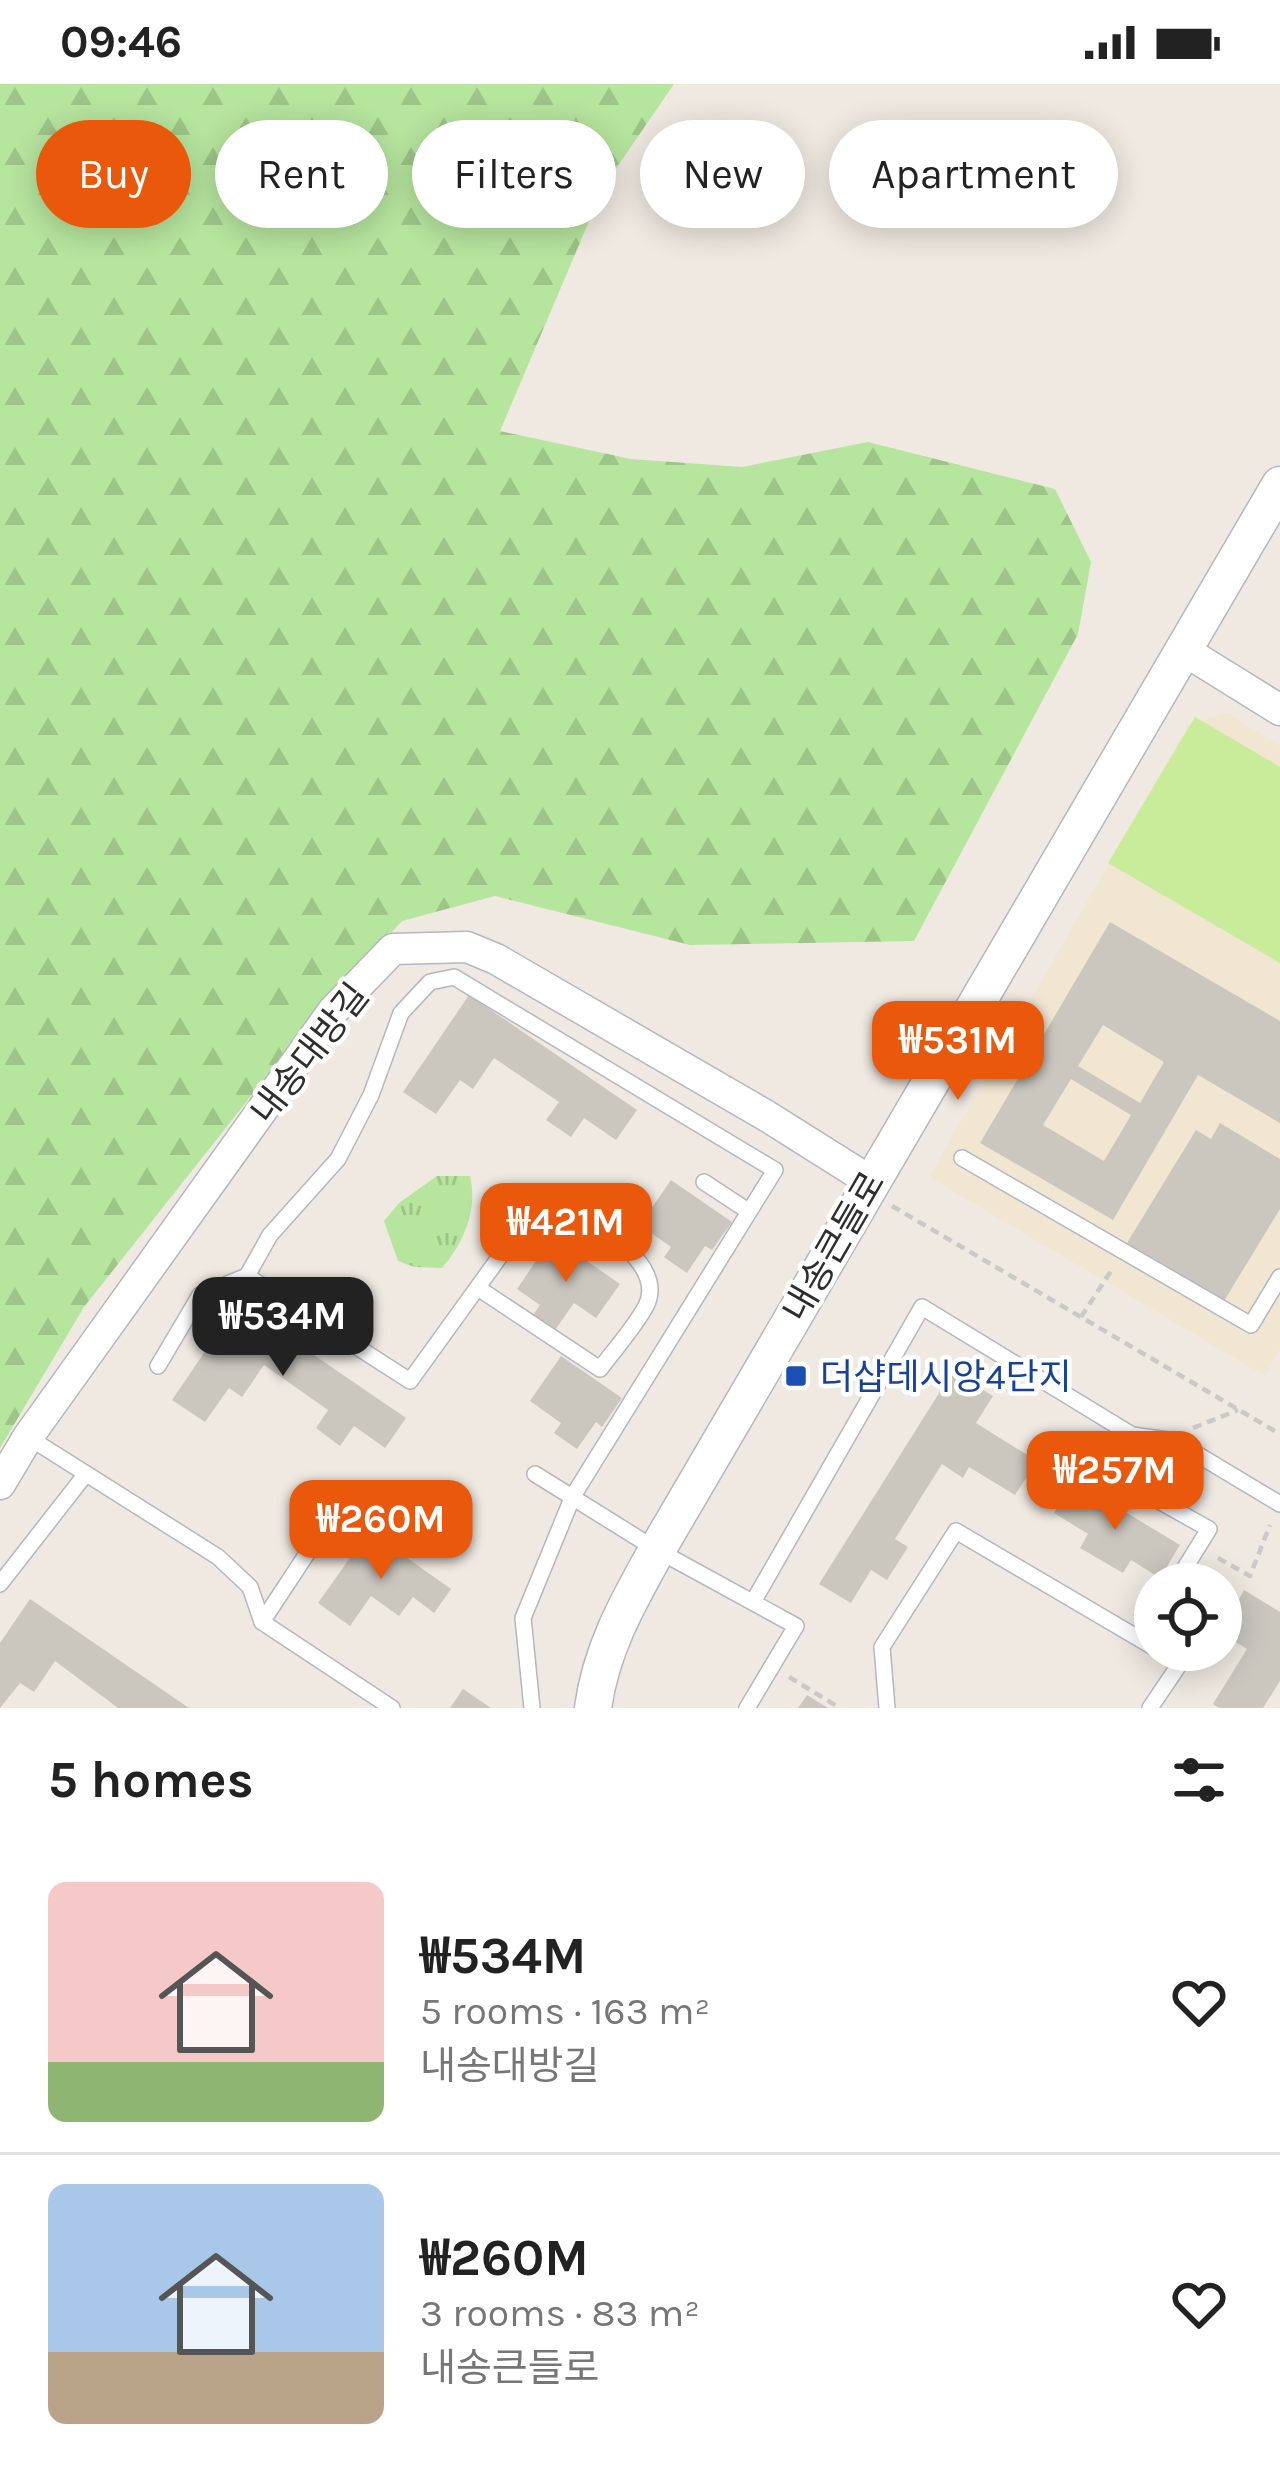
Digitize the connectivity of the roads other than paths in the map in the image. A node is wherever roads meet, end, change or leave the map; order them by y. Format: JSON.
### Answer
{"nodes":[{"id":1,"x":1280,"y":485,"type":"edge"},
{"id":2,"x":1185,"y":651,"type":"junction"},
{"id":3,"x":1280,"y":710,"type":"edge"},
{"id":4,"x":962,"y":1158,"type":"dead end"},
{"id":5,"x":704,"y":1182,"type":"dead end"},
{"id":6,"x":868,"y":1186,"type":"junction"},
{"id":7,"x":748,"y":1211,"type":"junction"},
{"id":8,"x":247,"y":1276,"type":"junction"},
{"id":9,"x":1280,"y":1277,"type":"edge"},
{"id":10,"x":478,"y":1288,"type":"junction"},
{"id":11,"x":158,"y":1366,"type":"dead end"},
{"id":12,"x":28,"y":1437,"type":"junction"},
{"id":13,"x":85,"y":1474,"type":"junction"},
{"id":14,"x":535,"y":1474,"type":"dead end"},
{"id":15,"x":1111,"y":1474,"type":"dead end"},
{"id":16,"x":0,"y":1484,"type":"edge"},
{"id":17,"x":573,"y":1496,"type":"junction"},
{"id":18,"x":1280,"y":1503,"type":"edge"},
{"id":19,"x":338,"y":1508,"type":"dead end"},
{"id":20,"x":657,"y":1550,"type":"junction"},
{"id":21,"x":1188,"y":1563,"type":"edge"},
{"id":22,"x":0,"y":1584,"type":"edge"},
{"id":23,"x":753,"y":1602,"type":"junction"},
{"id":24,"x":262,"y":1622,"type":"junction"},
{"id":25,"x":1134,"y":1635,"type":"edge"},
{"id":26,"x":1174,"y":1671,"type":"edge"},
{"id":27,"x":392,"y":1708,"type":"edge"},
{"id":28,"x":532,"y":1708,"type":"edge"},
{"id":29,"x":593,"y":1708,"type":"edge"},
{"id":30,"x":748,"y":1708,"type":"edge"},
{"id":31,"x":886,"y":1708,"type":"edge"},
{"id":32,"x":1150,"y":1708,"type":"edge"}],
"edges":[{"from":1,"to":2,"type":"street","name":"내송큰들로"},
{"from":2,"to":3,"type":"street"},
{"from":2,"to":6,"type":"street","name":"내송큰들로"},
{"from":4,"to":9,"type":"lane"},
{"from":5,"to":7,"type":"lane"},
{"from":6,"to":12,"type":"street","name":"내송대방길"},
{"from":6,"to":20,"type":"street","name":"내송큰들로"},
{"from":7,"to":8,"type":"lane"},
{"from":7,"to":17,"type":"lane"},
{"from":8,"to":10,"type":"lane"},
{"from":8,"to":11,"type":"lane"},
{"from":10,"to":10,"type":"lane"},
{"from":12,"to":13,"type":"lane"},
{"from":12,"to":16,"type":"street","name":"내송대방길"},
{"from":13,"to":22,"type":"lane"},
{"from":13,"to":24,"type":"lane"},
{"from":14,"to":17,"type":"lane"},
{"from":15,"to":21,"type":"lane"},
{"from":17,"to":20,"type":"lane"},
{"from":17,"to":28,"type":"lane"},
{"from":18,"to":23,"type":"lane"},
{"from":19,"to":24,"type":"lane"},
{"from":20,"to":23,"type":"lane"},
{"from":20,"to":29,"type":"street","name":"내송큰들로"},
{"from":23,"to":30,"type":"lane"},
{"from":24,"to":27,"type":"lane"},
{"from":25,"to":31,"type":"lane"},
{"from":26,"to":32,"type":"lane"}]}
